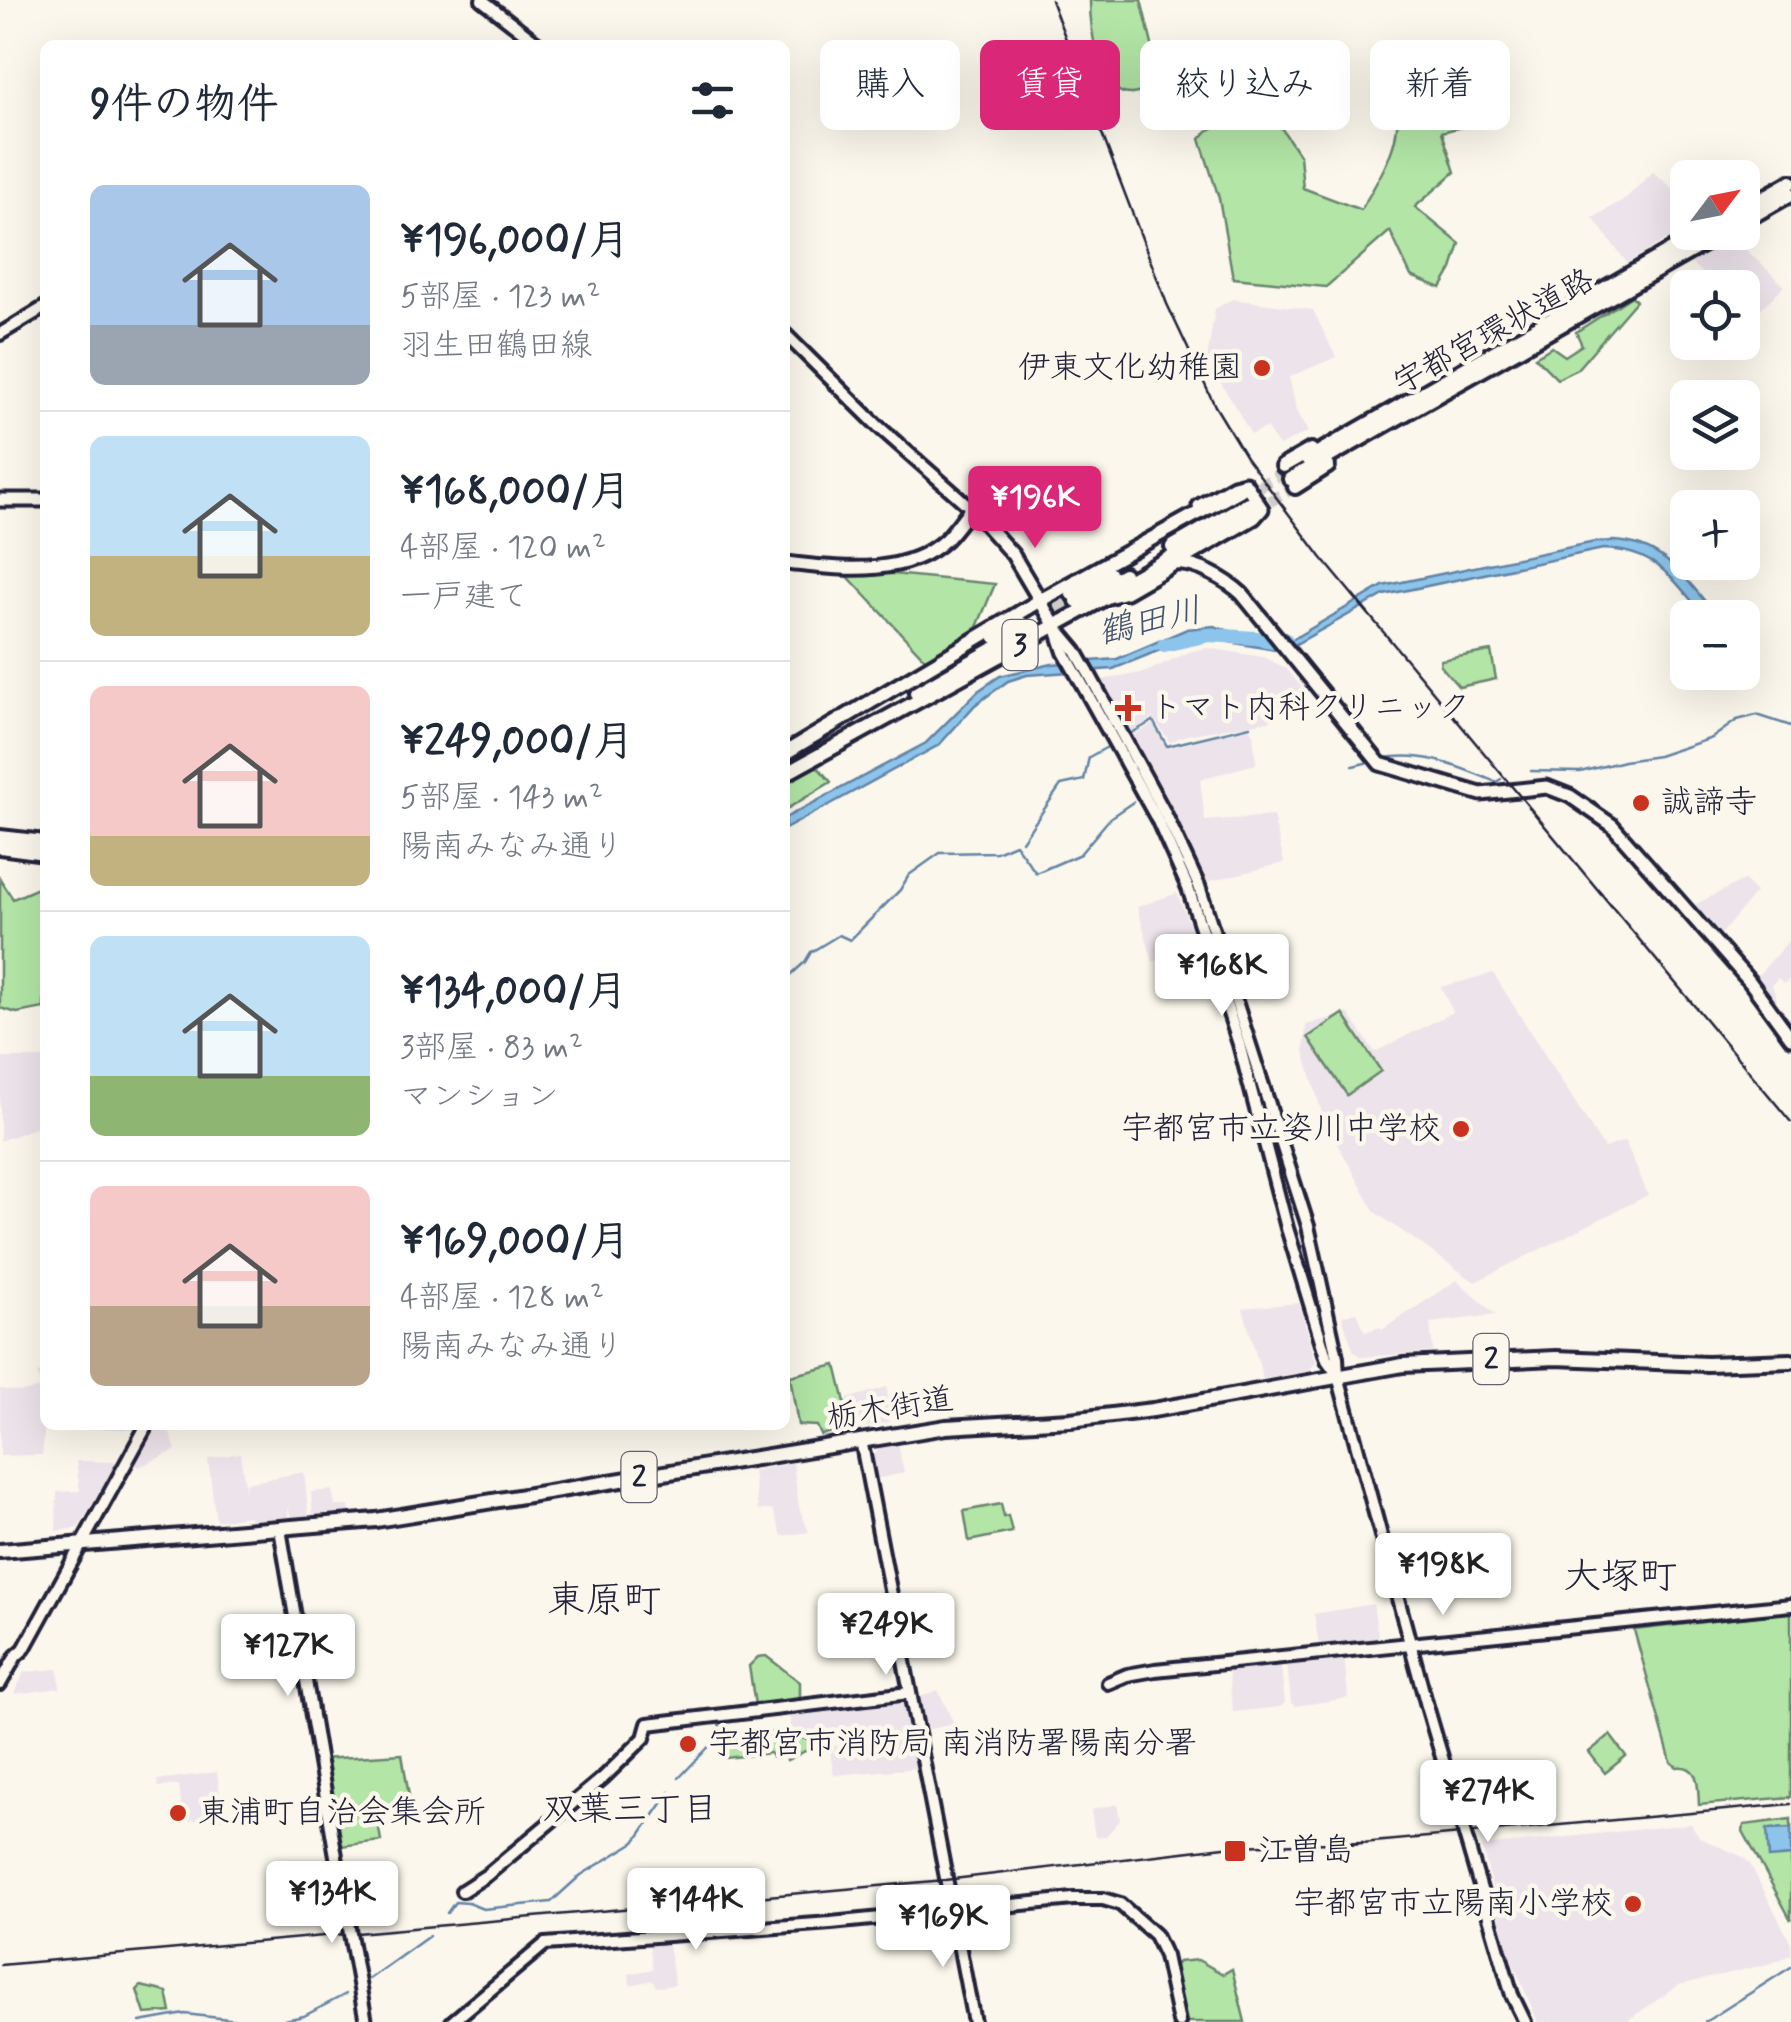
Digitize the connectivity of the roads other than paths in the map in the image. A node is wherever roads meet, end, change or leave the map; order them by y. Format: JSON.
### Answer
{"nodes":[{"id":1,"x":482,"y":0,"type":"edge"},
{"id":2,"x":524,"y":32,"type":"junction"},
{"id":3,"x":520,"y":40,"type":"edge"},
{"id":4,"x":534,"y":40,"type":"edge"},
{"id":5,"x":1791,"y":182,"type":"edge"},
{"id":6,"x":1791,"y":194,"type":"edge"},
{"id":7,"x":1760,"y":200,"type":"edge"},
{"id":8,"x":1760,"y":212,"type":"edge"},
{"id":9,"x":1673,"y":250,"type":"edge"},
{"id":10,"x":1693,"y":250,"type":"edge"},
{"id":11,"x":40,"y":310,"type":"edge"},
{"id":12,"x":0,"y":334,"type":"edge"},
{"id":13,"x":790,"y":339,"type":"edge"},
{"id":14,"x":1354,"y":438,"type":"junction"},
{"id":15,"x":0,"y":500,"type":"edge"},
{"id":16,"x":40,"y":500,"type":"edge"},
{"id":17,"x":1246,"y":500,"type":"junction"},
{"id":18,"x":971,"y":508,"type":"junction"},
{"id":19,"x":790,"y":563,"type":"edge"},
{"id":20,"x":1175,"y":564,"type":"junction"},
{"id":21,"x":1089,"y":573,"type":"junction"},
{"id":22,"x":1074,"y":598,"type":"tunnel mouth"},
{"id":23,"x":1105,"y":598,"type":"junction"},
{"id":24,"x":1041,"y":600,"type":"junction"},
{"id":25,"x":1055,"y":626,"type":"junction"},
{"id":26,"x":1082,"y":673,"type":"junction"},
{"id":27,"x":790,"y":752,"type":"edge"},
{"id":28,"x":790,"y":752,"type":"edge"},
{"id":29,"x":790,"y":768,"type":"edge"},
{"id":30,"x":790,"y":768,"type":"edge"},
{"id":31,"x":0,"y":836,"type":"edge"},
{"id":32,"x":40,"y":841,"type":"edge"},
{"id":33,"x":0,"y":848,"type":"edge"},
{"id":34,"x":40,"y":852,"type":"edge"},
{"id":35,"x":1791,"y":1038,"type":"edge"},
{"id":36,"x":1791,"y":1362,"type":"edge"},
{"id":37,"x":1338,"y":1376,"type":"junction"},
{"id":38,"x":144,"y":1430,"type":"edge"},
{"id":39,"x":861,"y":1440,"type":"junction"},
{"id":40,"x":280,"y":1529,"type":"junction"},
{"id":41,"x":82,"y":1544,"type":"junction"},
{"id":42,"x":0,"y":1551,"type":"edge"},
{"id":43,"x":1791,"y":1605,"type":"edge"},
{"id":44,"x":1410,"y":1642,"type":"junction"},
{"id":45,"x":1108,"y":1683,"type":"dead end"},
{"id":46,"x":0,"y":1684,"type":"edge"},
{"id":47,"x":909,"y":1693,"type":"junction"},
{"id":48,"x":462,"y":1891,"type":"dead end"},
{"id":49,"x":950,"y":1909,"type":"junction"},
{"id":50,"x":366,"y":2022,"type":"edge"},
{"id":51,"x":452,"y":2022,"type":"edge"},
{"id":52,"x":974,"y":2022,"type":"edge"},
{"id":53,"x":1179,"y":2022,"type":"edge"},
{"id":54,"x":1525,"y":2022,"type":"edge"}],
"edges":[{"from":1,"to":2,"type":"street"},
{"from":2,"to":3,"type":"street"},
{"from":2,"to":4,"type":"street"},
{"from":5,"to":7,"type":"main road"},
{"from":6,"to":8,"type":"main road"},
{"from":9,"to":14,"type":"main road","name":"宇都宮環状道路"},
{"from":10,"to":14,"type":"main road","name":"宇都宮環状道路"},
{"from":11,"to":12,"type":"street"},
{"from":13,"to":18,"type":"street"},
{"from":14,"to":14,"type":"main road"},
{"from":15,"to":16,"type":"main road"},
{"from":17,"to":21,"type":"main road","number":"3"},
{"from":17,"to":22,"type":"main road","number":"3"},
{"from":17,"to":23,"type":"main road","number":"3"},
{"from":18,"to":19,"type":"main road"},
{"from":18,"to":24,"type":"main road"},
{"from":20,"to":21,"type":"main road"},
{"from":20,"to":23,"type":"main road"},
{"from":20,"to":35,"type":"main road"},
{"from":21,"to":24,"type":"main road","number":"3"},
{"from":23,"to":25,"type":"main road","number":"3"},
{"from":24,"to":25,"type":"main road"},
{"from":24,"to":27,"type":"main road","number":"3"},
{"from":25,"to":26,"type":"street"},
{"from":25,"to":29,"type":"main road","number":"3"},
{"from":26,"to":37,"type":"street"},
{"from":26,"to":37,"type":"street"},
{"from":28,"to":30,"type":"main road","number":"3"},
{"from":31,"to":32,"type":"main road"},
{"from":33,"to":34,"type":"main road"},
{"from":36,"to":37,"type":"main road","name":"栃木街道","number":"2"},
{"from":37,"to":39,"type":"main road","name":"栃木街道","number":"2"},
{"from":37,"to":44,"type":"street"},
{"from":38,"to":41,"type":"street"},
{"from":39,"to":40,"type":"main road","name":"栃木街道","number":"2"},
{"from":39,"to":47,"type":"street"},
{"from":40,"to":41,"type":"main road","name":"栃木街道","number":"2"},
{"from":40,"to":50,"type":"street","bridge":true},
{"from":41,"to":42,"type":"main road","name":"栃木街道","number":"2"},
{"from":41,"to":46,"type":"street"},
{"from":43,"to":44,"type":"street"},
{"from":44,"to":45,"type":"street"},
{"from":44,"to":54,"type":"street","bridge":true},
{"from":47,"to":48,"type":"street"},
{"from":47,"to":49,"type":"street"},
{"from":49,"to":51,"type":"street"},
{"from":49,"to":52,"type":"street"},
{"from":49,"to":53,"type":"street"}]}
